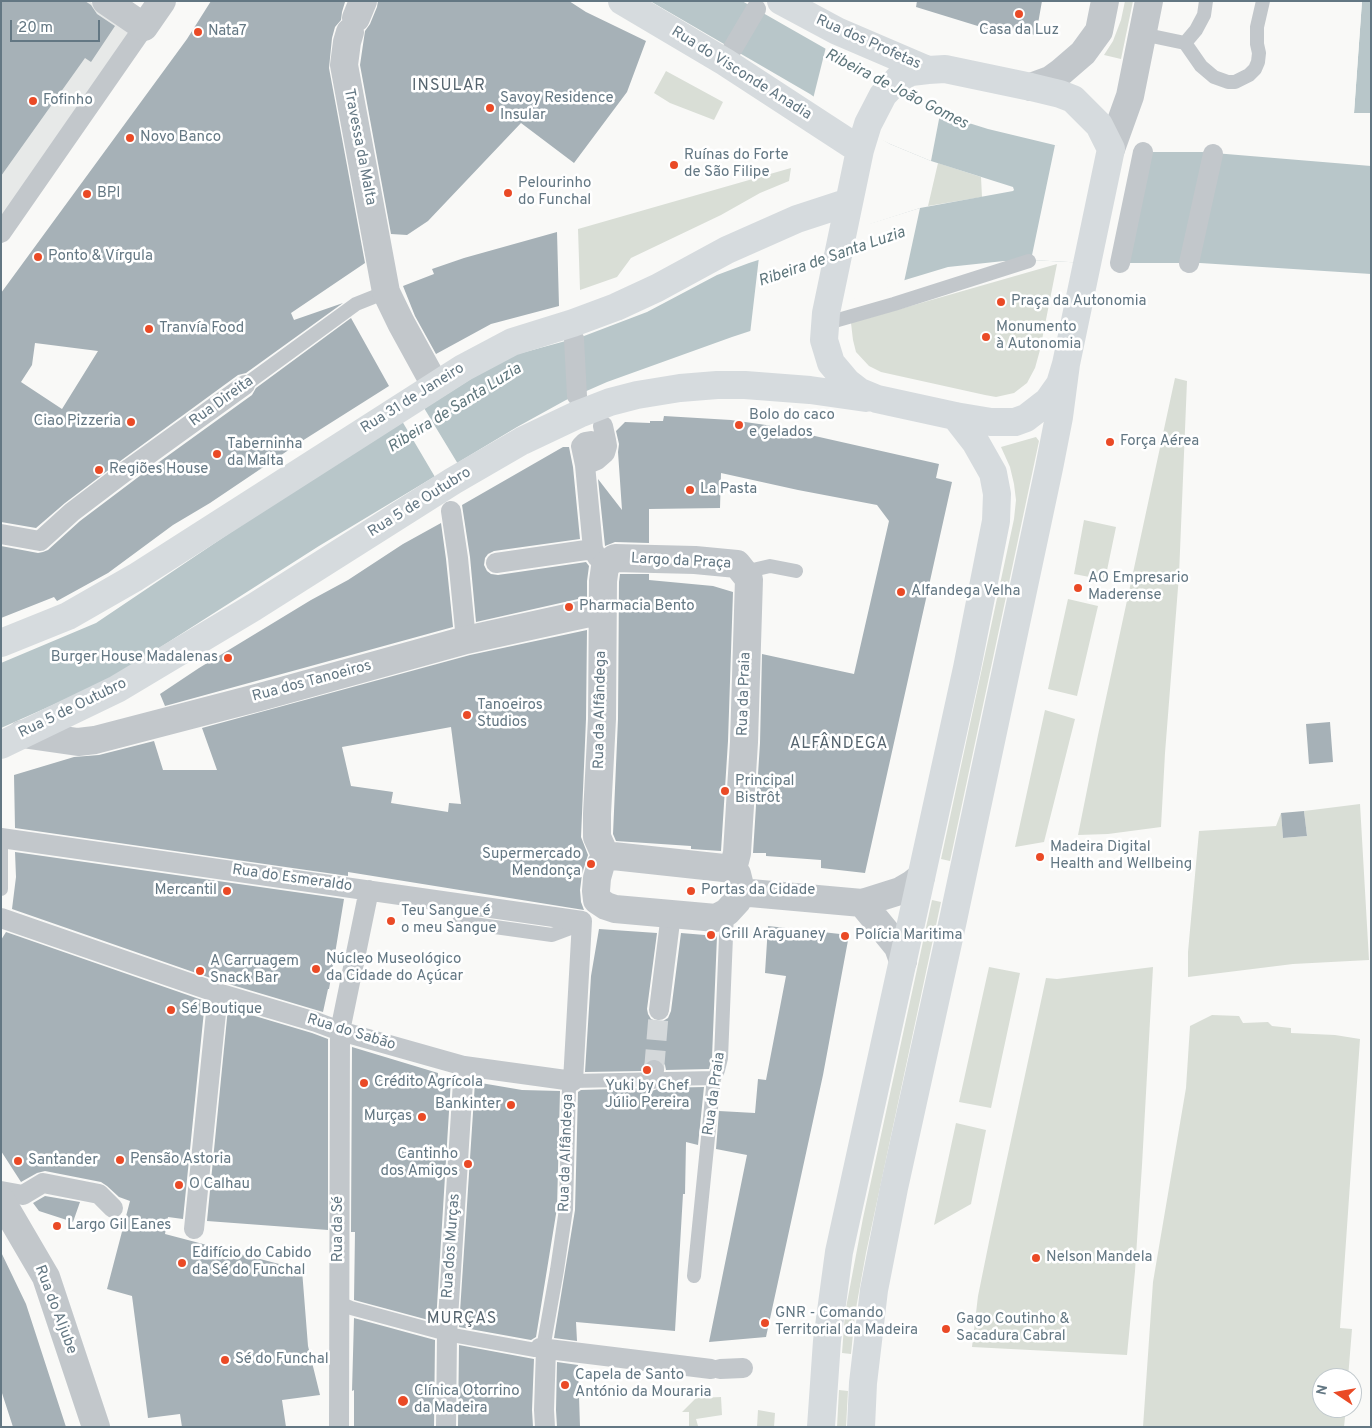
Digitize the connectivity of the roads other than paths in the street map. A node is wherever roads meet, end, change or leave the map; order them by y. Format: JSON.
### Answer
{"nodes":[{"id":1,"x":106,"y":1,"type":"edge"},
{"id":2,"x":162,"y":1,"type":"edge"},
{"id":3,"x":622,"y":1,"type":"edge"},
{"id":4,"x":781,"y":1,"type":"edge"},
{"id":5,"x":1105,"y":1,"type":"edge"},
{"id":6,"x":1149,"y":1,"type":"edge"},
{"id":7,"x":1206,"y":1,"type":"edge"},
{"id":8,"x":1263,"y":1,"type":"edge"},
{"id":9,"x":756,"y":9,"type":"dead end"},
{"id":10,"x":356,"y":17,"type":"edge"},
{"id":11,"x":144,"y":27,"type":"junction"},
{"id":12,"x":1142,"y":34,"type":"junction"},
{"id":13,"x":1185,"y":43,"type":"junction"},
{"id":14,"x":733,"y":48,"type":"dead end"},
{"id":15,"x":928,"y":70,"type":"junction"},
{"id":16,"x":1031,"y":87,"type":"junction"},
{"id":17,"x":862,"y":140,"type":"junction"},
{"id":18,"x":1111,"y":149,"type":"junction"},
{"id":19,"x":1144,"y":152,"type":"dead end"},
{"id":20,"x":1213,"y":154,"type":"dead end"},
{"id":21,"x":848,"y":202,"type":"junction"},
{"id":22,"x":1,"y":233,"type":"edge"},
{"id":23,"x":1029,"y":262,"type":"dead end"},
{"id":24,"x":1120,"y":263,"type":"dead end"},
{"id":25,"x":1190,"y":263,"type":"dead end"},
{"id":26,"x":386,"y":292,"type":"junction"},
{"id":27,"x":825,"y":319,"type":"junction"},
{"id":28,"x":574,"y":339,"type":"dead end"},
{"id":29,"x":1066,"y":364,"type":"junction"},
{"id":30,"x":436,"y":385,"type":"junction"},
{"id":31,"x":245,"y":386,"type":"joint"},
{"id":32,"x":578,"y":396,"type":"dead end"},
{"id":33,"x":877,"y":399,"type":"junction"},
{"id":34,"x":955,"y":416,"type":"junction"},
{"id":35,"x":599,"y":435,"type":"dead end"},
{"id":36,"x":451,"y":511,"type":"dead end"},
{"id":37,"x":1,"y":534,"type":"edge"},
{"id":38,"x":600,"y":556,"type":"junction"},
{"id":39,"x":496,"y":563,"type":"dead end"},
{"id":40,"x":796,"y":571,"type":"dead end"},
{"id":41,"x":746,"y":575,"type":"junction"},
{"id":42,"x":602,"y":610,"type":"junction"},
{"id":43,"x":466,"y":640,"type":"junction"},
{"id":44,"x":1,"y":643,"type":"edge"},
{"id":45,"x":12,"y":739,"type":"edge"},
{"id":46,"x":1,"y":838,"type":"edge"},
{"id":47,"x":1,"y":846,"type":"edge"},
{"id":48,"x":606,"y":857,"type":"junction"},
{"id":49,"x":921,"y":877,"type":"junction"},
{"id":50,"x":1,"y":889,"type":"edge"},
{"id":51,"x":369,"y":890,"type":"junction"},
{"id":52,"x":733,"y":891,"type":"junction"},
{"id":53,"x":862,"y":903,"type":"junction"},
{"id":54,"x":590,"y":911,"type":"junction"},
{"id":55,"x":671,"y":914,"type":"junction"},
{"id":56,"x":1,"y":918,"type":"edge"},
{"id":57,"x":459,"y":922,"type":"dead end"},
{"id":58,"x":903,"y":961,"type":"junction"},
{"id":59,"x":218,"y":993,"type":"junction"},
{"id":60,"x":659,"y":1010,"type":"tunnel mouth"},
{"id":61,"x":340,"y":1031,"type":"junction"},
{"id":62,"x":464,"y":1066,"type":"junction"},
{"id":63,"x":714,"y":1078,"type":"junction"},
{"id":64,"x":573,"y":1081,"type":"junction"},
{"id":65,"x":1,"y":1191,"type":"edge"},
{"id":66,"x":1,"y":1200,"type":"edge"},
{"id":67,"x":113,"y":1208,"type":"dead end"},
{"id":68,"x":194,"y":1229,"type":"dead end"},
{"id":69,"x":694,"y":1276,"type":"dead end"},
{"id":70,"x":339,"y":1303,"type":"junction"},
{"id":71,"x":447,"y":1334,"type":"junction"},
{"id":72,"x":540,"y":1349,"type":"junction"},
{"id":73,"x":743,"y":1368,"type":"dead end"},
{"id":74,"x":96,"y":1427,"type":"edge"},
{"id":75,"x":339,"y":1427,"type":"edge"},
{"id":76,"x":446,"y":1427,"type":"edge"},
{"id":77,"x":545,"y":1427,"type":"edge"},
{"id":78,"x":821,"y":1427,"type":"edge"},
{"id":79,"x":861,"y":1427,"type":"edge"}],
"edges":[{"from":1,"to":11,"type":"street"},
{"from":2,"to":11,"type":"street"},
{"from":3,"to":17,"type":"main road","name":"Rua do Visconde Anadia"},
{"from":4,"to":15,"type":"main road","name":"Rua dos Profetas"},
{"from":5,"to":16,"type":"street"},
{"from":6,"to":12,"type":"street"},
{"from":7,"to":13,"type":"lane"},
{"from":8,"to":13,"type":"lane"},
{"from":9,"to":14,"type":"street"},
{"from":10,"to":26,"type":"street","name":"Travessa da Malta"},
{"from":11,"to":22,"type":"street"},
{"from":12,"to":13,"type":"lane"},
{"from":12,"to":18,"type":"street"},
{"from":15,"to":16,"type":"main road"},
{"from":15,"to":17,"type":"main road"},
{"from":16,"to":18,"type":"main road"},
{"from":17,"to":21,"type":"main road"},
{"from":18,"to":29,"type":"main road"},
{"from":19,"to":24,"type":"street"},
{"from":20,"to":25,"type":"street"},
{"from":21,"to":27,"type":"main road"},
{"from":21,"to":30,"type":"main road","name":"Rua 31 de Janeiro"},
{"from":23,"to":27,"type":"lane"},
{"from":26,"to":30,"type":"street"},
{"from":26,"to":31,"type":"lane","name":"Rua Direita"},
{"from":27,"to":33,"type":"main road"},
{"from":28,"to":32,"type":"street"},
{"from":29,"to":34,"type":"main road"},
{"from":29,"to":79,"type":"main road"},
{"from":30,"to":44,"type":"main road","name":"Rua 31 de Janeiro"},
{"from":31,"to":37,"type":"street","name":"Rua Direita"},
{"from":33,"to":34,"type":"main road"},
{"from":33,"to":45,"type":"main road","name":"Rua 5 de Outubro"},
{"from":34,"to":49,"type":"main road"},
{"from":35,"to":38,"type":"street"},
{"from":36,"to":43,"type":"street"},
{"from":38,"to":39,"type":"street"},
{"from":38,"to":41,"type":"street","name":"Largo da Praça"},
{"from":38,"to":42,"type":"street","name":"Rua da Alfândega"},
{"from":40,"to":41,"type":"lane"},
{"from":41,"to":52,"type":"street","name":"Rua da Praia"},
{"from":42,"to":43,"type":"street","name":"Rua dos Tanoeiros"},
{"from":42,"to":48,"type":"street","name":"Rua da Alfândega"},
{"from":43,"to":45,"type":"street","name":"Rua dos Tanoeiros"},
{"from":46,"to":51,"type":"street","name":"Rua do Esmeraldo"},
{"from":47,"to":50,"type":"lane"},
{"from":48,"to":52,"type":"street"},
{"from":48,"to":54,"type":"street"},
{"from":49,"to":53,"type":"street"},
{"from":49,"to":58,"type":"main road"},
{"from":51,"to":54,"type":"street","name":"Rua do Esmeraldo"},
{"from":51,"to":61,"type":"street","name":"Rua da Sé"},
{"from":52,"to":53,"type":"street"},
{"from":52,"to":55,"type":"street"},
{"from":52,"to":63,"type":"lane","name":"Rua da Praia"},
{"from":53,"to":58,"type":"street"},
{"from":54,"to":55,"type":"street"},
{"from":54,"to":57,"type":"lane"},
{"from":54,"to":64,"type":"street","name":"Rua da Alfândega"},
{"from":55,"to":60,"type":"street"},
{"from":56,"to":59,"type":"street","name":"Rua do Sabão"},
{"from":58,"to":78,"type":"main road"},
{"from":59,"to":61,"type":"street","name":"Rua do Sabão"},
{"from":59,"to":68,"type":"street"},
{"from":61,"to":62,"type":"street","name":"Rua do Sabão"},
{"from":61,"to":70,"type":"street","name":"Rua da Sé"},
{"from":62,"to":64,"type":"street","name":"Rua do Sabão"},
{"from":62,"to":71,"type":"street","name":"Rua dos Murças"},
{"from":63,"to":64,"type":"lane","name":"Rua do Sabão"},
{"from":63,"to":69,"type":"lane","name":"Rua da Praia"},
{"from":64,"to":72,"type":"lane","name":"Rua da Alfândega"},
{"from":65,"to":67,"type":"street"},
{"from":66,"to":74,"type":"street","name":"Rua do Aljube"},
{"from":70,"to":71,"type":"lane"},
{"from":70,"to":75,"type":"street","name":"Rua da Sé"},
{"from":71,"to":72,"type":"lane"},
{"from":71,"to":76,"type":"street","name":"Rua dos Murças"},
{"from":72,"to":73,"type":"street"},
{"from":72,"to":77,"type":"street","name":"Rua da Alfândega"}]}
